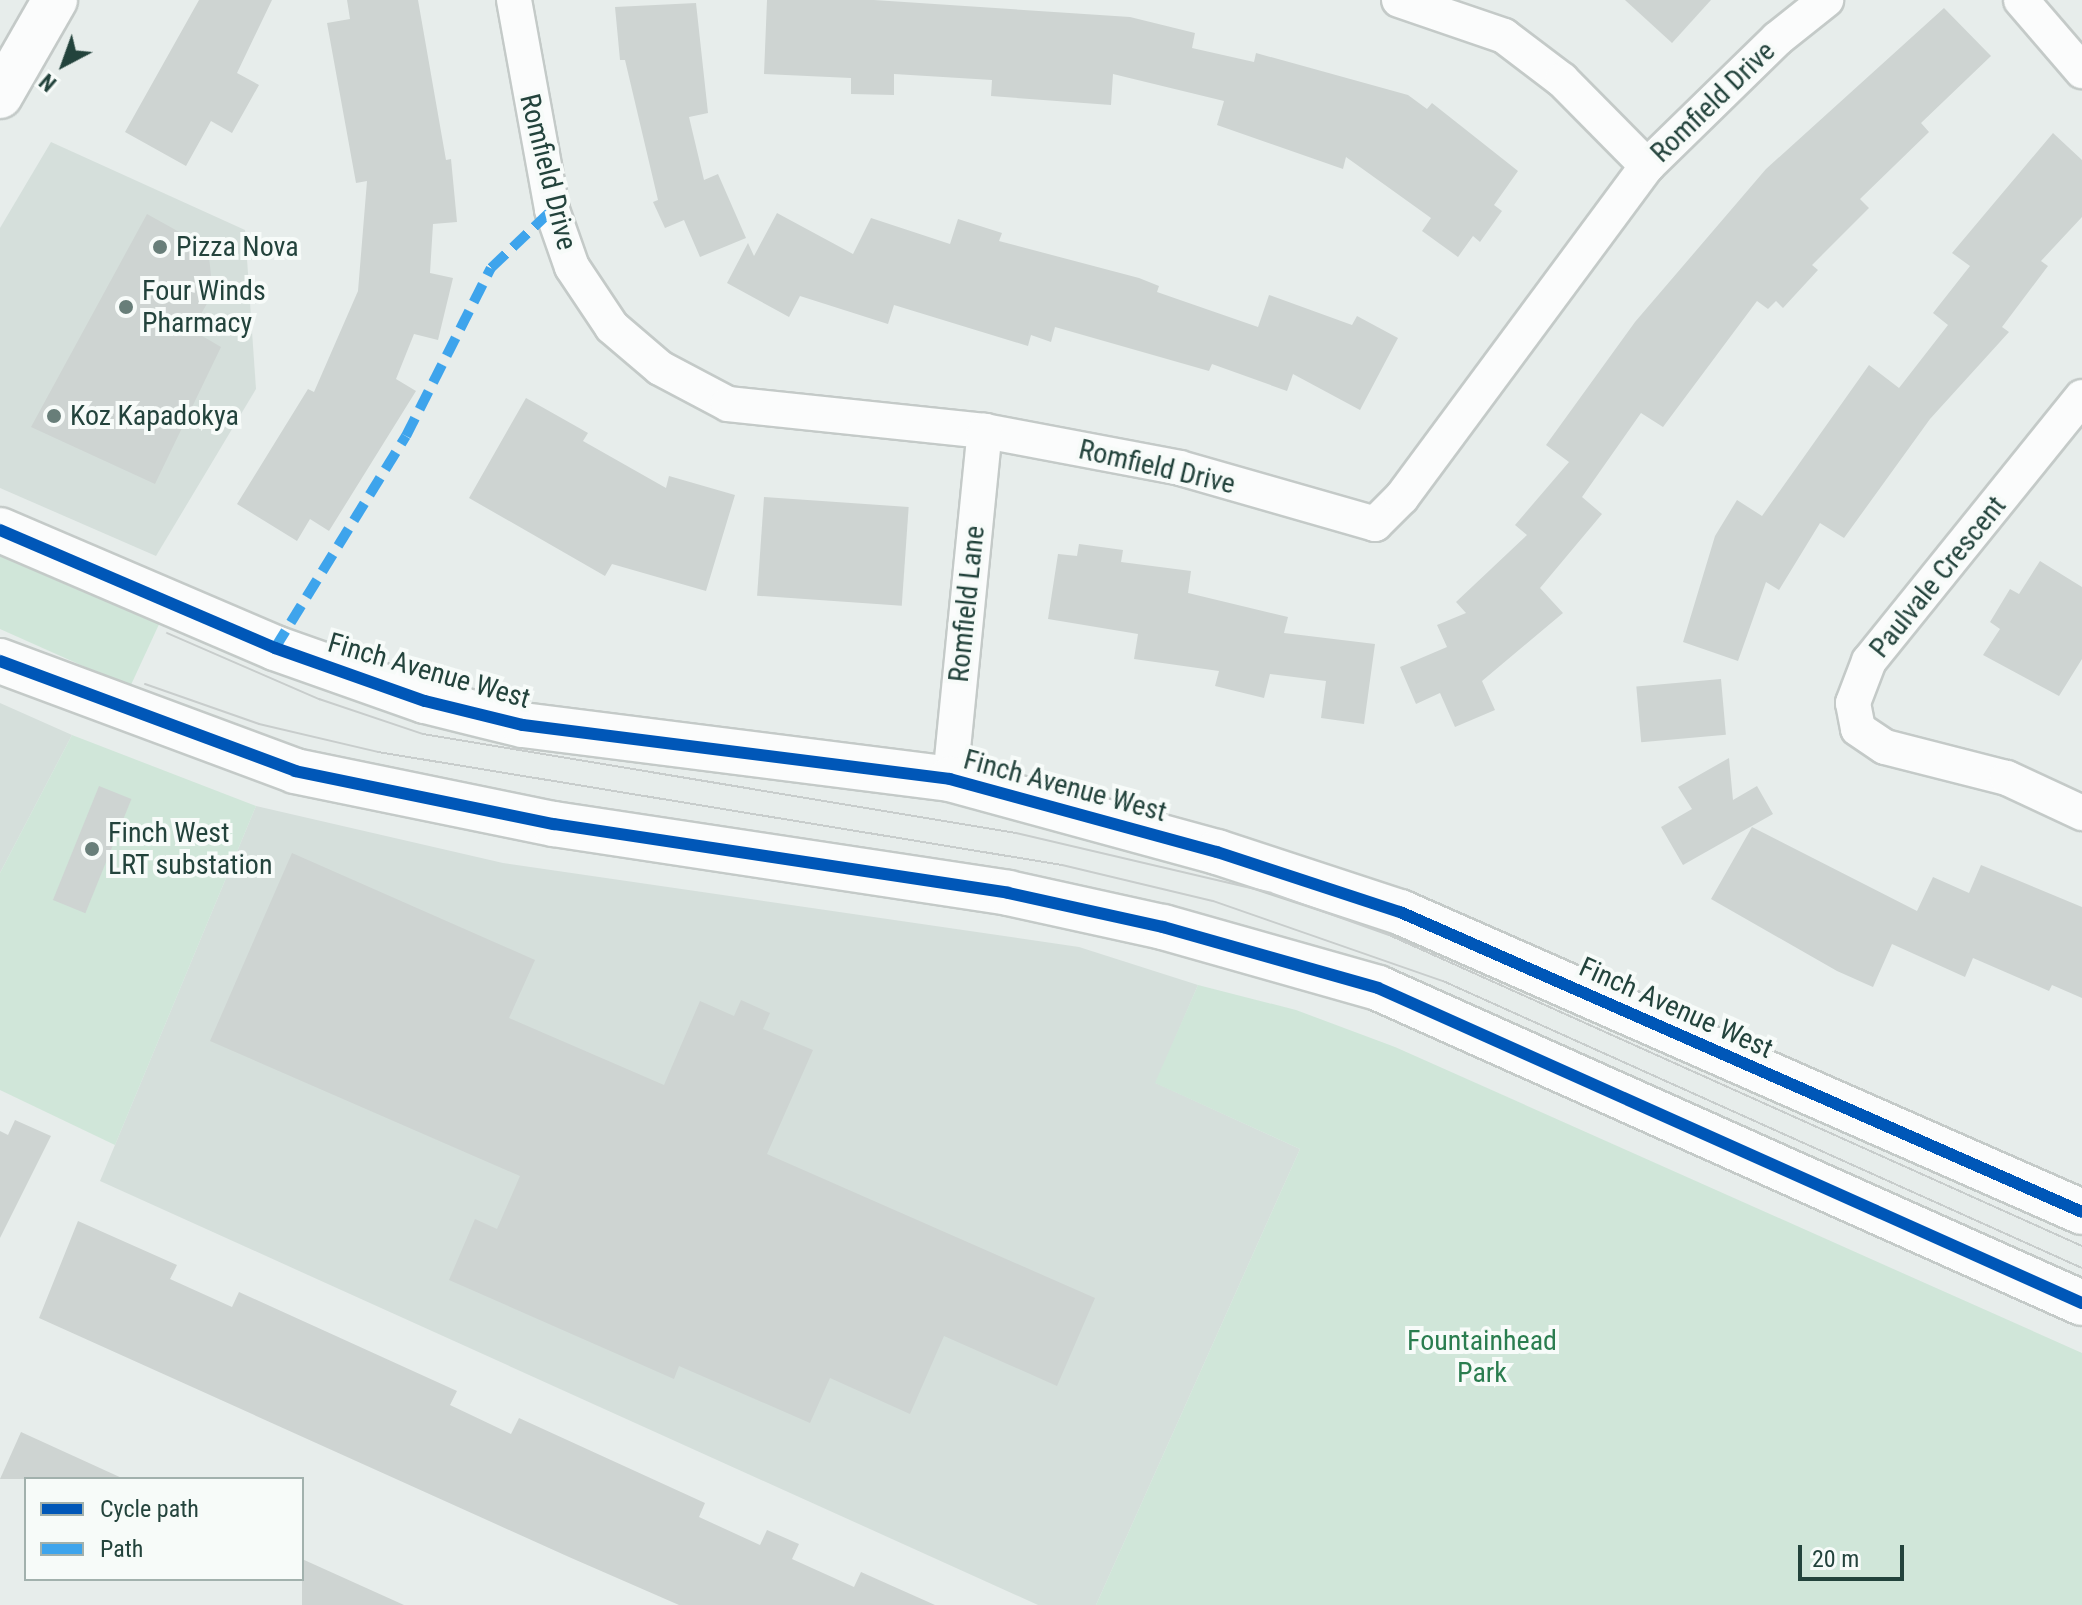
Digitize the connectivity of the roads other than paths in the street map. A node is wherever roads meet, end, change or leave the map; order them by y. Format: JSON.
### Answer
{"nodes":[{"id":1,"x":55,"y":0,"type":"edge"},
{"id":2,"x":514,"y":0,"type":"edge"},
{"id":3,"x":1399,"y":0,"type":"edge"},
{"id":4,"x":1826,"y":0,"type":"edge"},
{"id":5,"x":2021,"y":0,"type":"edge"},
{"id":6,"x":2082,"y":71,"type":"edge"},
{"id":7,"x":0,"y":96,"type":"edge"},
{"id":8,"x":1647,"y":166,"type":"junction"},
{"id":9,"x":2082,"y":397,"type":"edge"},
{"id":10,"x":985,"y":431,"type":"junction"},
{"id":11,"x":0,"y":530,"type":"edge"},
{"id":12,"x":0,"y":661,"type":"edge"},
{"id":13,"x":950,"y":779,"type":"junction"},
{"id":14,"x":2082,"y":813,"type":"edge"},
{"id":15,"x":2082,"y":1212,"type":"edge"},
{"id":16,"x":2082,"y":1303,"type":"edge"}],
"edges":[{"from":1,"to":7,"type":"main road"},
{"from":2,"to":10,"type":"street","name":"Romfield Drive"},
{"from":3,"to":8,"type":"street"},
{"from":4,"to":8,"type":"street","name":"Romfield Drive"},
{"from":5,"to":6,"type":"street"},
{"from":8,"to":10,"type":"street","name":"Romfield Drive"},
{"from":9,"to":14,"type":"street","name":"Paulvale Crescent"},
{"from":10,"to":13,"type":"street","name":"Romfield Lane"},
{"from":11,"to":13,"type":"main road","name":"Finch Avenue West"},
{"from":12,"to":16,"type":"main road"},
{"from":13,"to":15,"type":"main road","name":"Finch Avenue West"}]}
